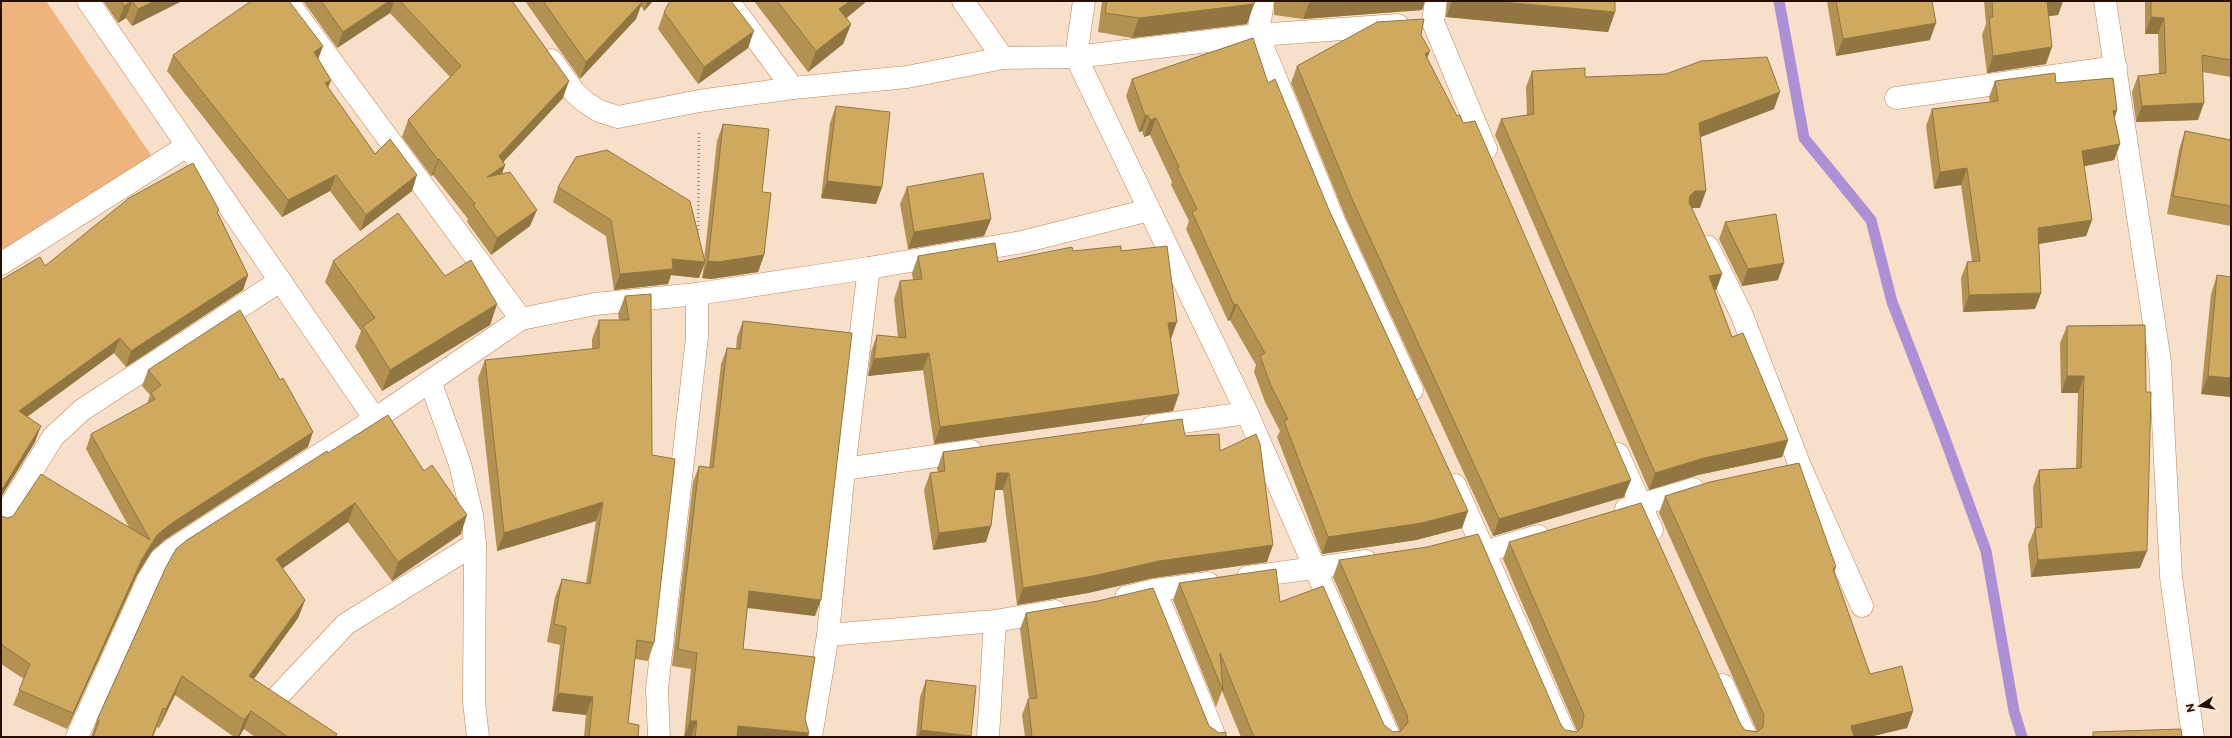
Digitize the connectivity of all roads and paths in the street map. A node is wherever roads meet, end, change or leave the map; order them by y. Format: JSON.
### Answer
{"nodes":[{"id":1,"x":88,"y":1,"type":"edge"},
{"id":2,"x":287,"y":1,"type":"edge"},
{"id":3,"x":728,"y":1,"type":"edge"},
{"id":4,"x":963,"y":1,"type":"edge"},
{"id":5,"x":1084,"y":1,"type":"edge"},
{"id":6,"x":1263,"y":1,"type":"edge"},
{"id":7,"x":1436,"y":1,"type":"edge"},
{"id":8,"x":2105,"y":1,"type":"edge"},
{"id":9,"x":1433,"y":22,"type":"junction"},
{"id":10,"x":1258,"y":35,"type":"junction"},
{"id":11,"x":540,"y":44,"type":"edge"},
{"id":12,"x":1076,"y":57,"type":"junction"},
{"id":13,"x":1003,"y":58,"type":"junction"},
{"id":14,"x":2116,"y":66,"type":"junction"},
{"id":15,"x":793,"y":88,"type":"junction"},
{"id":16,"x":1896,"y":98,"type":"dead end"},
{"id":17,"x":699,"y":101,"type":"junction"},
{"id":18,"x":187,"y":146,"type":"junction"},
{"id":19,"x":1494,"y":169,"type":"edge"},
{"id":20,"x":1149,"y":210,"type":"junction"},
{"id":21,"x":1698,"y":226,"type":"edge"},
{"id":22,"x":698,"y":240,"type":"edge"},
{"id":23,"x":1,"y":264,"type":"edge"},
{"id":24,"x":869,"y":268,"type":"junction"},
{"id":25,"x":280,"y":280,"type":"junction"},
{"id":26,"x":697,"y":294,"type":"junction"},
{"id":27,"x":521,"y":319,"type":"junction"},
{"id":28,"x":430,"y":381,"type":"junction"},
{"id":29,"x":1420,"y":407,"type":"edge"},
{"id":30,"x":1247,"y":413,"type":"junction"},
{"id":31,"x":375,"y":419,"type":"junction"},
{"id":32,"x":1136,"y":428,"type":"edge"},
{"id":33,"x":1610,"y":436,"type":"edge"},
{"id":34,"x":994,"y":448,"type":"edge"},
{"id":35,"x":1446,"y":464,"type":"edge"},
{"id":36,"x":844,"y":469,"type":"junction"},
{"id":37,"x":1716,"y":484,"type":"edge"},
{"id":38,"x":1640,"y":505,"type":"junction"},
{"id":39,"x":1604,"y":516,"type":"edge"},
{"id":40,"x":1,"y":521,"type":"edge"},
{"id":41,"x":1559,"y":529,"type":"edge"},
{"id":42,"x":1474,"y":543,"type":"junction"},
{"id":43,"x":475,"y":544,"type":"junction"},
{"id":44,"x":1660,"y":549,"type":"edge"},
{"id":45,"x":1389,"y":557,"type":"edge"},
{"id":46,"x":1315,"y":568,"type":"junction"},
{"id":47,"x":1154,"y":590,"type":"junction"},
{"id":48,"x":1104,"y":602,"type":"edge"},
{"id":49,"x":1862,"y":606,"type":"dead end"},
{"id":50,"x":1075,"y":608,"type":"edge"},
{"id":51,"x":995,"y":621,"type":"junction"},
{"id":52,"x":828,"y":634,"type":"junction"},
{"id":53,"x":1713,"y":665,"type":"edge"},
{"id":54,"x":279,"y":695,"type":"edge"},
{"id":55,"x":77,"y":737,"type":"edge"},
{"id":56,"x":478,"y":737,"type":"edge"},
{"id":57,"x":659,"y":737,"type":"edge"},
{"id":58,"x":811,"y":737,"type":"edge"},
{"id":59,"x":988,"y":737,"type":"edge"},
{"id":60,"x":1214,"y":737,"type":"edge"},
{"id":61,"x":1389,"y":737,"type":"edge"},
{"id":62,"x":1566,"y":737,"type":"edge"},
{"id":63,"x":1746,"y":737,"type":"edge"},
{"id":64,"x":2193,"y":737,"type":"edge"}],
"edges":[{"from":1,"to":18,"type":"street"},
{"from":2,"to":27,"type":"street"},
{"from":3,"to":15,"type":"street"},
{"from":4,"to":13,"type":"street"},
{"from":5,"to":12,"type":"street"},
{"from":6,"to":10,"type":"street"},
{"from":7,"to":9,"type":"street"},
{"from":8,"to":14,"type":"street"},
{"from":9,"to":10,"type":"street"},
{"from":9,"to":19,"type":"street"},
{"from":10,"to":12,"type":"street"},
{"from":10,"to":29,"type":"street"},
{"from":11,"to":17,"type":"street"},
{"from":12,"to":13,"type":"street"},
{"from":12,"to":20,"type":"street"},
{"from":13,"to":15,"type":"street"},
{"from":14,"to":16,"type":"street"},
{"from":14,"to":64,"type":"street"},
{"from":15,"to":17,"type":"street"},
{"from":17,"to":22,"type":"path"},
{"from":18,"to":23,"type":"street"},
{"from":18,"to":25,"type":"street"},
{"from":20,"to":24,"type":"street"},
{"from":20,"to":30,"type":"street"},
{"from":21,"to":49,"type":"street"},
{"from":24,"to":26,"type":"street"},
{"from":24,"to":36,"type":"street"},
{"from":25,"to":31,"type":"street"},
{"from":25,"to":40,"type":"street"},
{"from":26,"to":27,"type":"street"},
{"from":26,"to":57,"type":"street"},
{"from":27,"to":28,"type":"street"},
{"from":28,"to":31,"type":"street"},
{"from":28,"to":43,"type":"street"},
{"from":30,"to":32,"type":"street"},
{"from":30,"to":46,"type":"street"},
{"from":31,"to":55,"type":"street"},
{"from":33,"to":38,"type":"street"},
{"from":34,"to":36,"type":"street"},
{"from":35,"to":42,"type":"street"},
{"from":36,"to":52,"type":"street"},
{"from":37,"to":38,"type":"street"},
{"from":38,"to":39,"type":"street"},
{"from":38,"to":44,"type":"street"},
{"from":41,"to":42,"type":"street"},
{"from":42,"to":62,"type":"street"},
{"from":43,"to":54,"type":"street"},
{"from":43,"to":56,"type":"street"},
{"from":45,"to":46,"type":"street"},
{"from":46,"to":47,"type":"street"},
{"from":46,"to":61,"type":"street"},
{"from":47,"to":48,"type":"street"},
{"from":47,"to":60,"type":"street"},
{"from":50,"to":51,"type":"street"},
{"from":51,"to":52,"type":"street"},
{"from":51,"to":59,"type":"street"},
{"from":52,"to":58,"type":"street"},
{"from":53,"to":63,"type":"street"}]}
